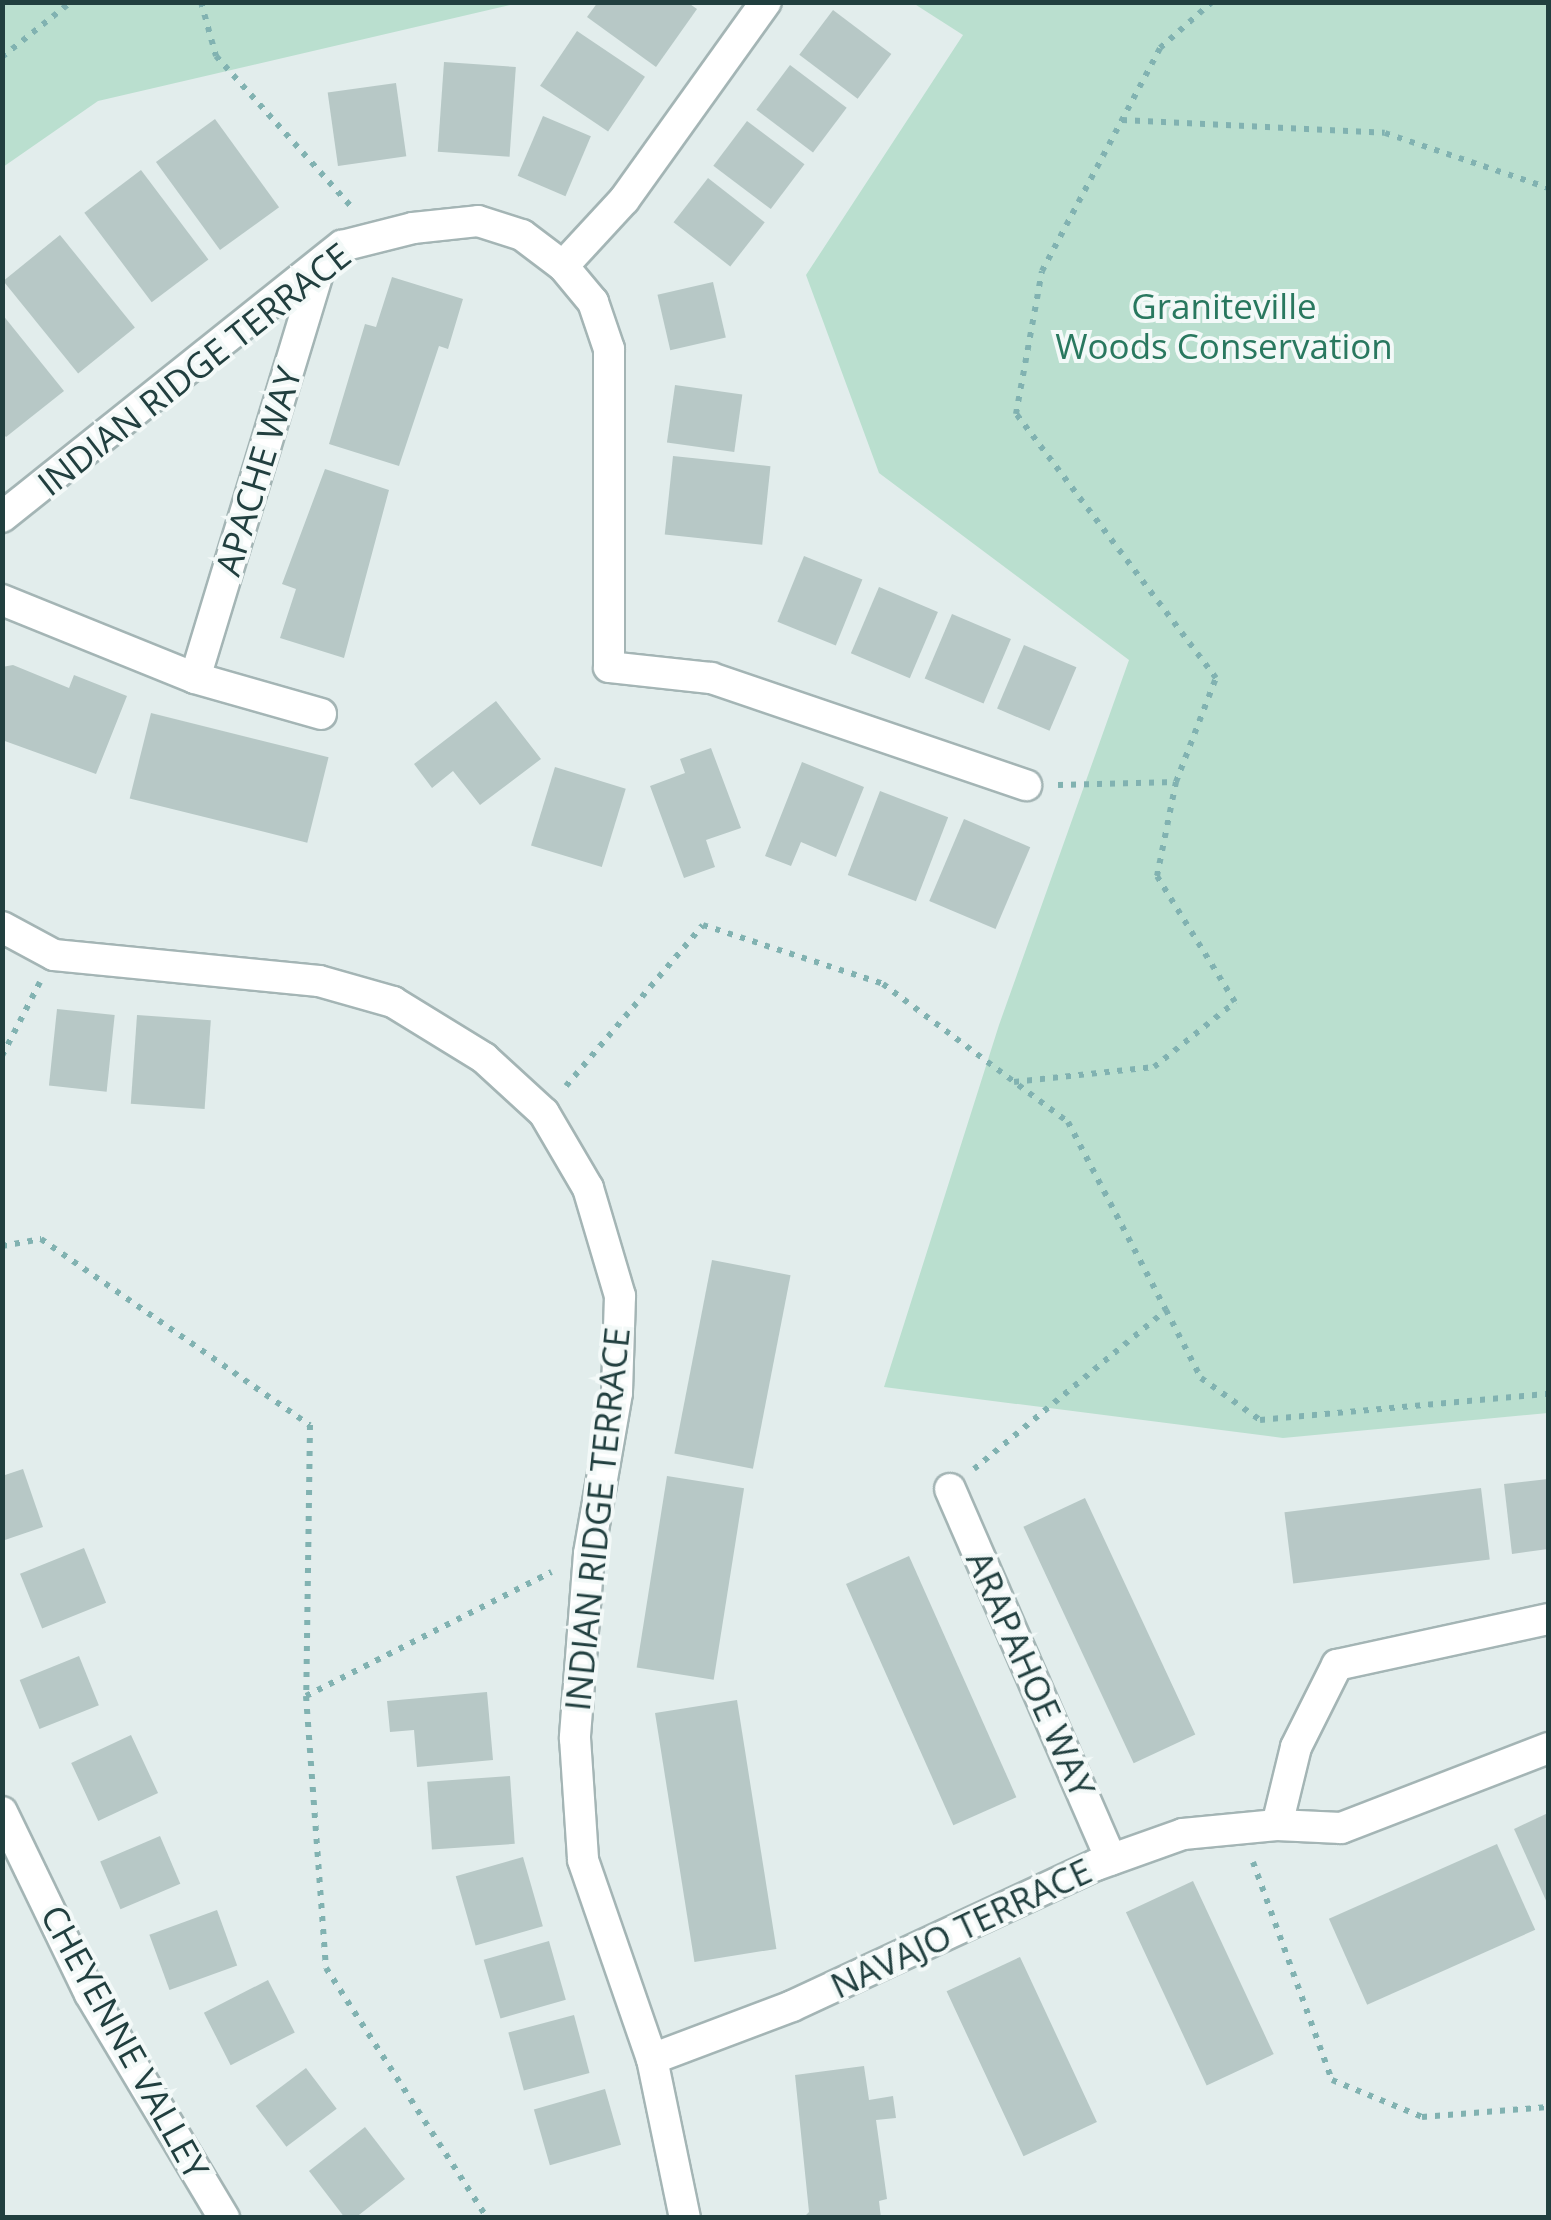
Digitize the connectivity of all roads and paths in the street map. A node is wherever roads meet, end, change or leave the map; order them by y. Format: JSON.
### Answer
{"nodes":[{"id":1,"x":71,"y":2,"type":"edge"},
{"id":2,"x":200,"y":2,"type":"edge"},
{"id":3,"x":766,"y":2,"type":"edge"},
{"id":4,"x":1212,"y":2,"type":"edge"},
{"id":5,"x":2,"y":56,"type":"edge"},
{"id":6,"x":1122,"y":120,"type":"junction"},
{"id":7,"x":1548,"y":188,"type":"edge"},
{"id":8,"x":378,"y":237,"type":"junction"},
{"id":9,"x":321,"y":264,"type":"junction"},
{"id":10,"x":563,"y":266,"type":"junction"},
{"id":11,"x":2,"y":517,"type":"edge"},
{"id":12,"x":2,"y":600,"type":"edge"},
{"id":13,"x":195,"y":678,"type":"junction"},
{"id":14,"x":321,"y":714,"type":"dead end"},
{"id":15,"x":1176,"y":782,"type":"junction"},
{"id":16,"x":1026,"y":785,"type":"joint"},
{"id":17,"x":2,"y":927,"type":"edge"},
{"id":18,"x":54,"y":955,"type":"junction"},
{"id":19,"x":2,"y":1056,"type":"edge"},
{"id":20,"x":1014,"y":1082,"type":"junction"},
{"id":21,"x":544,"y":1113,"type":"junction"},
{"id":22,"x":2,"y":1246,"type":"edge"},
{"id":23,"x":1166,"y":1310,"type":"junction"},
{"id":24,"x":1548,"y":1394,"type":"edge"},
{"id":25,"x":950,"y":1489,"type":"joint"},
{"id":26,"x":588,"y":1554,"type":"junction"},
{"id":27,"x":1548,"y":1619,"type":"edge"},
{"id":28,"x":306,"y":1696,"type":"junction"},
{"id":29,"x":1548,"y":1748,"type":"edge"},
{"id":30,"x":2,"y":1812,"type":"edge"},
{"id":31,"x":1276,"y":1825,"type":"junction"},
{"id":32,"x":1241,"y":1828,"type":"junction"},
{"id":33,"x":1112,"y":1860,"type":"junction"},
{"id":34,"x":652,"y":2059,"type":"junction"},
{"id":35,"x":1548,"y":2107,"type":"edge"},
{"id":36,"x":224,"y":2218,"type":"edge"},
{"id":37,"x":488,"y":2218,"type":"edge"},
{"id":38,"x":685,"y":2218,"type":"edge"}],
"edges":[{"from":1,"to":5,"type":"path"},
{"from":2,"to":8,"type":"path"},
{"from":3,"to":10,"type":"street"},
{"from":4,"to":6,"type":"path"},
{"from":6,"to":7,"type":"path"},
{"from":6,"to":15,"type":"path"},
{"from":8,"to":9,"type":"street","name":"INDIAN RIDGE TERRACE"},
{"from":8,"to":10,"type":"street","name":"INDIAN RIDGE TERRACE"},
{"from":9,"to":11,"type":"street","name":"INDIAN RIDGE TERRACE"},
{"from":9,"to":13,"type":"street","name":"APACHE WAY"},
{"from":10,"to":16,"type":"street","name":"INDIAN RIDGE TERRACE"},
{"from":12,"to":13,"type":"street"},
{"from":13,"to":14,"type":"street"},
{"from":15,"to":16,"type":"path"},
{"from":15,"to":20,"type":"path"},
{"from":17,"to":18,"type":"street","name":"INDIAN RIDGE TERRACE"},
{"from":18,"to":19,"type":"path"},
{"from":18,"to":21,"type":"street","name":"INDIAN RIDGE TERRACE"},
{"from":20,"to":21,"type":"path"},
{"from":20,"to":23,"type":"path"},
{"from":21,"to":26,"type":"street","name":"INDIAN RIDGE TERRACE"},
{"from":22,"to":28,"type":"path"},
{"from":23,"to":24,"type":"path"},
{"from":23,"to":25,"type":"path"},
{"from":25,"to":33,"type":"street","name":"ARAPAHOE WAY"},
{"from":26,"to":28,"type":"path"},
{"from":26,"to":34,"type":"street","name":"INDIAN RIDGE TERRACE"},
{"from":27,"to":31,"type":"street"},
{"from":28,"to":37,"type":"path"},
{"from":29,"to":31,"type":"street","name":"NAVAJO TERRACE"},
{"from":30,"to":36,"type":"street","name":"CHEYENNE VALLEY"},
{"from":31,"to":32,"type":"street","name":"NAVAJO TERRACE"},
{"from":32,"to":33,"type":"street","name":"NAVAJO TERRACE"},
{"from":32,"to":35,"type":"path"},
{"from":33,"to":34,"type":"street","name":"NAVAJO TERRACE"},
{"from":34,"to":38,"type":"street","name":"INDIAN RIDGE TERRACE"}]}
